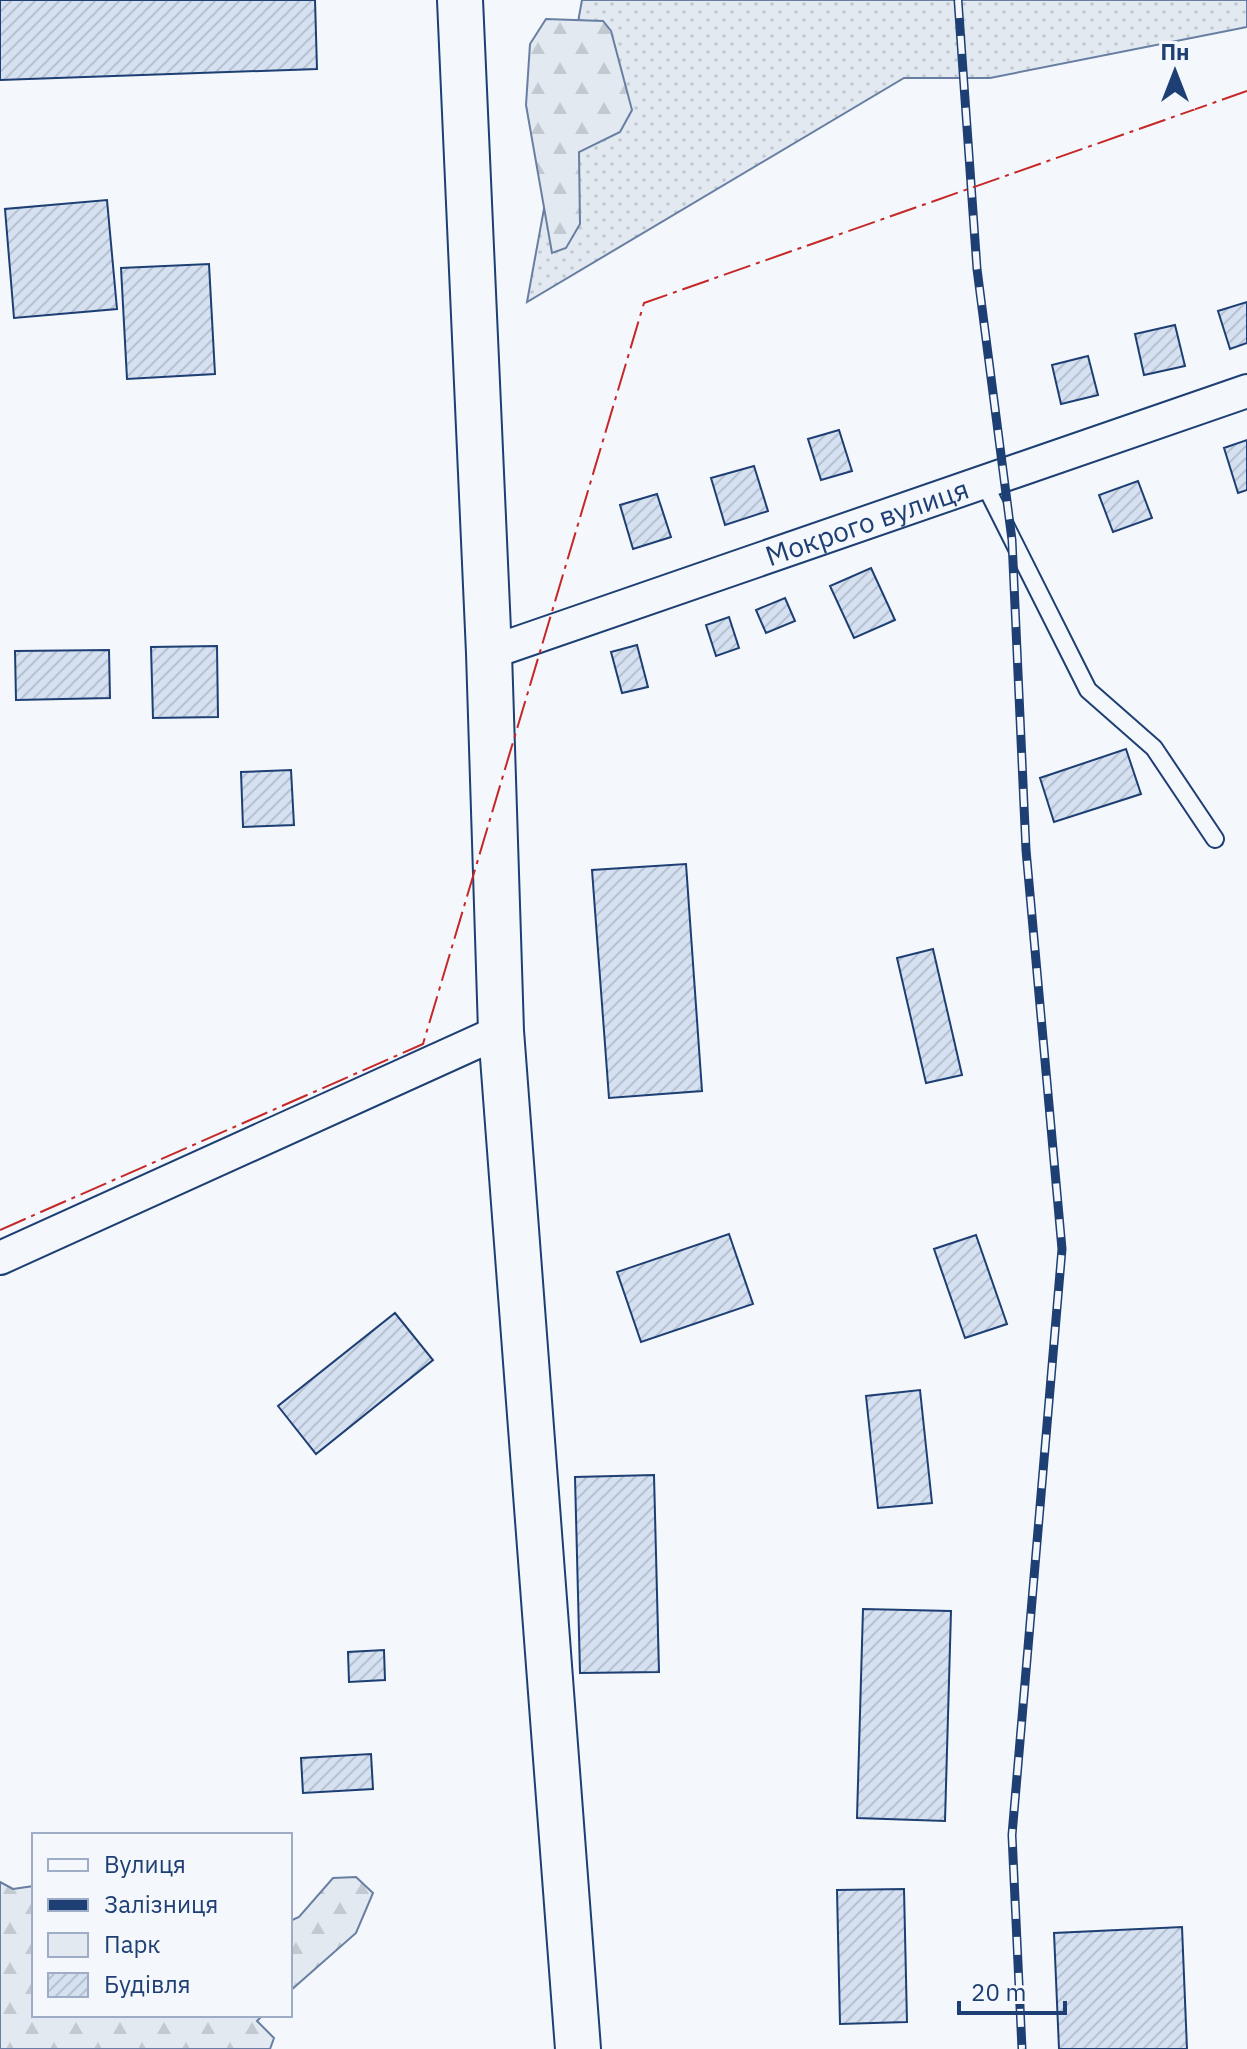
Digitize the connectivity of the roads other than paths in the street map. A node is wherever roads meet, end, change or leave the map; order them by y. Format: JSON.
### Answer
{"nodes":[{"id":1,"x":460,"y":0,"type":"edge"},
{"id":2,"x":1247,"y":391,"type":"edge"},
{"id":3,"x":984,"y":483,"type":"junction"},
{"id":4,"x":489,"y":653,"type":"junction"},
{"id":5,"x":1215,"y":839,"type":"dead end"},
{"id":6,"x":501,"y":1031,"type":"junction"},
{"id":7,"x":0,"y":1258,"type":"edge"},
{"id":8,"x":578,"y":2049,"type":"edge"}],
"edges":[{"from":1,"to":4,"type":"main road"},
{"from":2,"to":3,"type":"street","name":"Мокрого вулиця"},
{"from":3,"to":4,"type":"street","name":"Мокрого вулиця"},
{"from":3,"to":5,"type":"lane"},
{"from":4,"to":6,"type":"main road"},
{"from":6,"to":7,"type":"street"},
{"from":6,"to":8,"type":"main road"}]}
